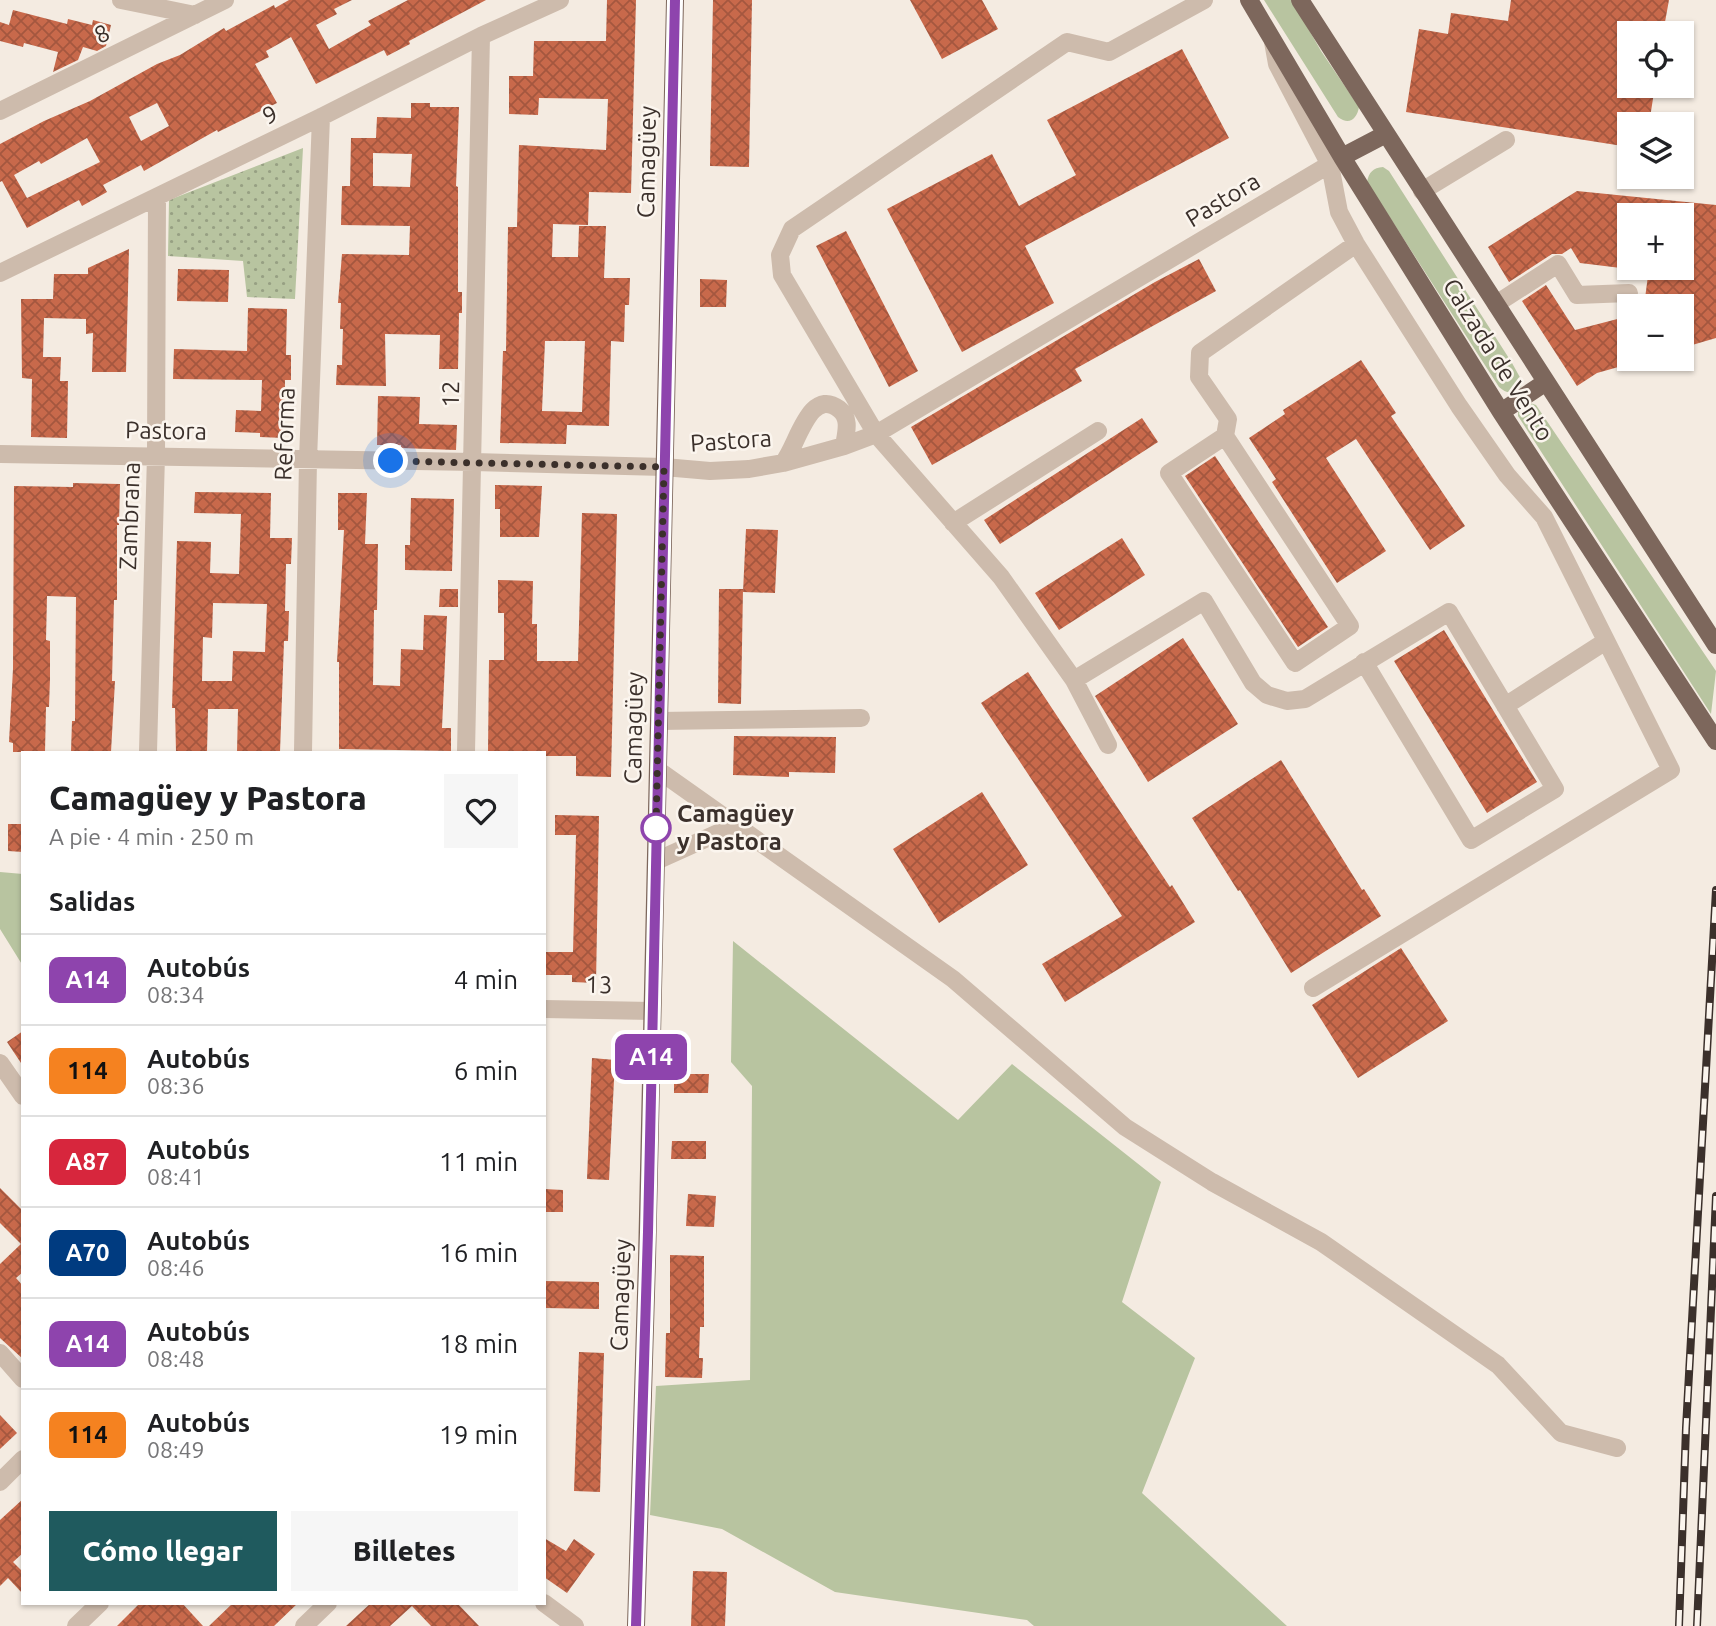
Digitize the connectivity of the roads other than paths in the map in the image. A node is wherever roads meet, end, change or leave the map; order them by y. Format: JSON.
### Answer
{"nodes":[{"id":1,"x":121,"y":0,"type":"edge"},
{"id":2,"x":225,"y":0,"type":"edge"},
{"id":3,"x":560,"y":0,"type":"edge"},
{"id":4,"x":675,"y":0,"type":"edge"},
{"id":5,"x":1204,"y":0,"type":"edge"},
{"id":6,"x":1249,"y":0,"type":"edge"},
{"id":7,"x":1300,"y":0,"type":"edge"},
{"id":8,"x":195,"y":15,"type":"junction"},
{"id":9,"x":481,"y":36,"type":"junction"},
{"id":10,"x":0,"y":111,"type":"edge"},
{"id":11,"x":321,"y":117,"type":"junction"},
{"id":12,"x":1386,"y":134,"type":"junction"},
{"id":13,"x":1506,"y":140,"type":"dead end"},
{"id":14,"x":1336,"y":161,"type":"junction"},
{"id":15,"x":1422,"y":191,"type":"junction"},
{"id":16,"x":157,"y":197,"type":"junction"},
{"id":17,"x":1356,"y":244,"type":"junction"},
{"id":18,"x":0,"y":273,"type":"edge"},
{"id":19,"x":0,"y":292,"type":"edge"},
{"id":20,"x":1629,"y":293,"type":"dead end"},
{"id":21,"x":1496,"y":304,"type":"junction"},
{"id":22,"x":1546,"y":382,"type":"junction"},
{"id":23,"x":1501,"y":412,"type":"junction"},
{"id":24,"x":1098,"y":431,"type":"dead end"},
{"id":25,"x":876,"y":434,"type":"junction"},
{"id":26,"x":1225,"y":436,"type":"junction"},
{"id":27,"x":844,"y":446,"type":"junction"},
{"id":28,"x":0,"y":454,"type":"edge"},
{"id":29,"x":156,"y":455,"type":"junction"},
{"id":30,"x":308,"y":460,"type":"junction"},
{"id":31,"x":474,"y":462,"type":"junction"},
{"id":32,"x":783,"y":463,"type":"junction"},
{"id":33,"x":664,"y":467,"type":"junction"},
{"id":34,"x":953,"y":523,"type":"junction"},
{"id":35,"x":1606,"y":641,"type":"junction"},
{"id":36,"x":1716,"y":645,"type":"edge"},
{"id":37,"x":1364,"y":662,"type":"junction"},
{"id":38,"x":1074,"y":680,"type":"junction"},
{"id":39,"x":1505,"y":706,"type":"junction"},
{"id":40,"x":861,"y":718,"type":"dead end"},
{"id":41,"x":659,"y":721,"type":"junction"},
{"id":42,"x":1716,"y":741,"type":"edge"},
{"id":43,"x":1108,"y":745,"type":"dead end"},
{"id":44,"x":148,"y":751,"type":"edge"},
{"id":45,"x":303,"y":751,"type":"edge"},
{"id":46,"x":466,"y":751,"type":"edge"},
{"id":47,"x":658,"y":770,"type":"junction"},
{"id":48,"x":736,"y":825,"type":"junction"},
{"id":49,"x":656,"y":861,"type":"junction"},
{"id":50,"x":1312,"y":988,"type":"dead end"},
{"id":51,"x":546,"y":1009,"type":"edge"},
{"id":52,"x":652,"y":1010,"type":"junction"},
{"id":53,"x":0,"y":1063,"type":"edge"},
{"id":54,"x":21,"y":1093,"type":"edge"},
{"id":55,"x":0,"y":1353,"type":"edge"},
{"id":56,"x":21,"y":1377,"type":"edge"},
{"id":57,"x":1618,"y":1448,"type":"dead end"},
{"id":58,"x":21,"y":1461,"type":"edge"},
{"id":59,"x":0,"y":1482,"type":"edge"},
{"id":60,"x":98,"y":1605,"type":"edge"},
{"id":61,"x":326,"y":1605,"type":"edge"},
{"id":62,"x":549,"y":1614,"type":"edge"},
{"id":63,"x":76,"y":1626,"type":"edge"},
{"id":64,"x":304,"y":1626,"type":"edge"},
{"id":65,"x":575,"y":1626,"type":"edge"},
{"id":66,"x":636,"y":1626,"type":"edge"}],
"edges":[{"from":1,"to":8,"type":"street"},
{"from":2,"to":8,"type":"street","name":"8"},
{"from":3,"to":9,"type":"street","name":"9"},
{"from":4,"to":33,"type":"main road","name":"Camagüey"},
{"from":5,"to":25,"type":"street"},
{"from":6,"to":14,"type":"main road","name":"Calzada de Vento"},
{"from":7,"to":12,"type":"main road","name":"Calzada de Vento"},
{"from":8,"to":10,"type":"street","name":"8"},
{"from":9,"to":11,"type":"street","name":"9"},
{"from":9,"to":31,"type":"street","name":"12"},
{"from":11,"to":16,"type":"street","name":"9"},
{"from":11,"to":30,"type":"street","name":"Reforma"},
{"from":12,"to":14,"type":"main road"},
{"from":12,"to":15,"type":"main road","name":"Calzada de Vento"},
{"from":13,"to":15,"type":"street"},
{"from":14,"to":17,"type":"street"},
{"from":14,"to":23,"type":"main road","name":"Calzada de Vento"},
{"from":14,"to":25,"type":"street","name":"Pastora"},
{"from":15,"to":21,"type":"main road","name":"Calzada de Vento"},
{"from":16,"to":18,"type":"street","name":"9"},
{"from":16,"to":29,"type":"street","name":"Zambrana"},
{"from":17,"to":26,"type":"street"},
{"from":17,"to":35,"type":"street"},
{"from":18,"to":19,"type":"street"},
{"from":20,"to":21,"type":"street"},
{"from":21,"to":22,"type":"main road","name":"Calzada de Vento"},
{"from":22,"to":23,"type":"main road"},
{"from":22,"to":36,"type":"main road","name":"Calzada de Vento"},
{"from":23,"to":42,"type":"main road","name":"Calzada de Vento"},
{"from":24,"to":34,"type":"street"},
{"from":25,"to":27,"type":"street","name":"Pastora"},
{"from":25,"to":34,"type":"street"},
{"from":26,"to":26,"type":"street"},
{"from":27,"to":32,"type":"street","name":"Pastora"},
{"from":27,"to":32,"type":"street"},
{"from":28,"to":29,"type":"street","name":"Pastora"},
{"from":29,"to":30,"type":"street","name":"Pastora"},
{"from":29,"to":44,"type":"street","name":"Zambrana"},
{"from":30,"to":31,"type":"street","name":"Pastora"},
{"from":30,"to":45,"type":"street","name":"Reforma"},
{"from":31,"to":33,"type":"street","name":"Pastora"},
{"from":31,"to":46,"type":"street","name":"12"},
{"from":32,"to":33,"type":"street","name":"Pastora"},
{"from":33,"to":41,"type":"main road","name":"Camagüey"},
{"from":34,"to":38,"type":"street"},
{"from":35,"to":39,"type":"street"},
{"from":35,"to":50,"type":"street"},
{"from":37,"to":38,"type":"street"},
{"from":37,"to":39,"type":"street"},
{"from":37,"to":39,"type":"street"},
{"from":38,"to":43,"type":"street"},
{"from":40,"to":41,"type":"street"},
{"from":41,"to":47,"type":"main road","name":"Camagüey"},
{"from":47,"to":48,"type":"street"},
{"from":47,"to":49,"type":"main road","name":"Camagüey"},
{"from":48,"to":49,"type":"street"},
{"from":48,"to":57,"type":"street"},
{"from":49,"to":52,"type":"main road","name":"Camagüey"},
{"from":51,"to":52,"type":"street","name":"13"},
{"from":52,"to":66,"type":"main road","name":"Camagüey"},
{"from":53,"to":54,"type":"street"},
{"from":55,"to":56,"type":"street"},
{"from":58,"to":59,"type":"street"},
{"from":60,"to":63,"type":"street"},
{"from":61,"to":64,"type":"street"},
{"from":62,"to":65,"type":"street"}]}
